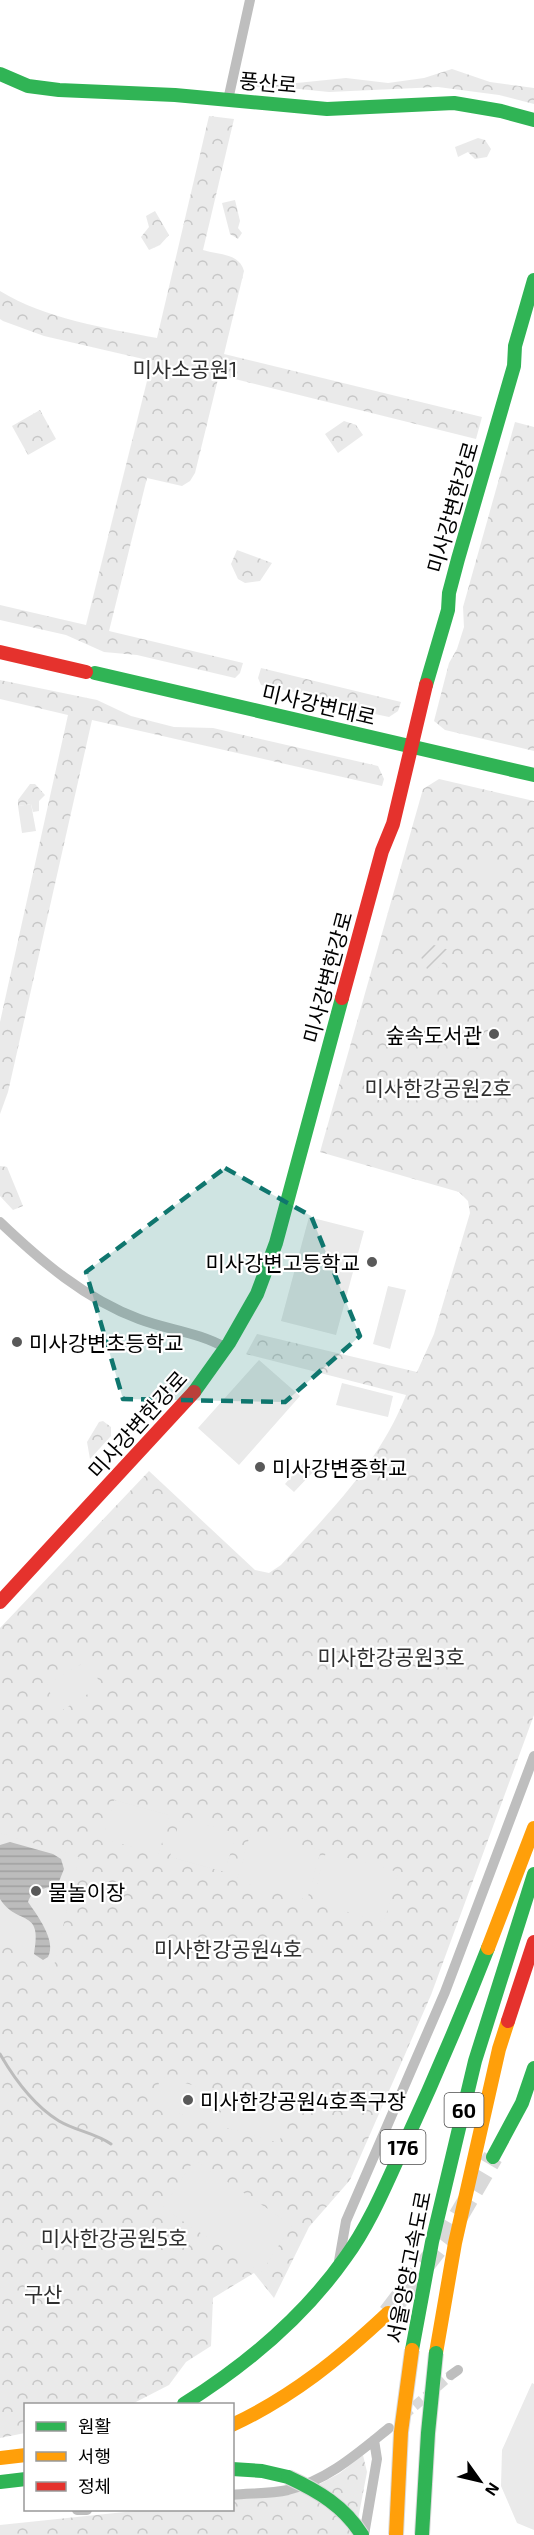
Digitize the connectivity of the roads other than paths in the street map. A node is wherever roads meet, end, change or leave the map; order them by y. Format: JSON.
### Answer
{"nodes":[{"id":1,"x":250,"y":0,"type":"edge"},
{"id":2,"x":0,"y":74,"type":"edge"},
{"id":3,"x":228,"y":100,"type":"junction"},
{"id":4,"x":534,"y":120,"type":"edge"},
{"id":5,"x":534,"y":280,"type":"edge"},
{"id":6,"x":0,"y":652,"type":"edge"},
{"id":7,"x":410,"y":747,"type":"junction"},
{"id":8,"x":534,"y":775,"type":"edge"},
{"id":9,"x":0,"y":1222,"type":"edge"},
{"id":10,"x":226,"y":1348,"type":"junction"},
{"id":11,"x":0,"y":1602,"type":"edge"},
{"id":12,"x":534,"y":1756,"type":"edge"},
{"id":13,"x":534,"y":1828,"type":"edge"},
{"id":14,"x":534,"y":1874,"type":"edge"},
{"id":15,"x":534,"y":1942,"type":"edge"},
{"id":16,"x":534,"y":2068,"type":"edge"},
{"id":17,"x":493,"y":2157,"type":"tunnel mouth"},
{"id":18,"x":338,"y":2269,"type":"junction"},
{"id":19,"x":388,"y":2313,"type":"tunnel mouth"},
{"id":20,"x":186,"y":2403,"type":"edge"},
{"id":21,"x":234,"y":2424,"type":"edge"},
{"id":22,"x":389,"y":2428,"type":"dead end"},
{"id":23,"x":374,"y":2440,"type":"junction"},
{"id":24,"x":24,"y":2455,"type":"edge"},
{"id":25,"x":0,"y":2458,"type":"edge"},
{"id":26,"x":234,"y":2468,"type":"edge"},
{"id":27,"x":24,"y":2479,"type":"edge"},
{"id":28,"x":0,"y":2482,"type":"edge"},
{"id":29,"x":234,"y":2495,"type":"edge"},
{"id":30,"x":363,"y":2535,"type":"edge"},
{"id":31,"x":396,"y":2535,"type":"edge"},
{"id":32,"x":422,"y":2535,"type":"edge"}],
"edges":[{"from":1,"to":3,"type":"street"},
{"from":2,"to":3,"type":"main road","name":"풍산로"},
{"from":3,"to":4,"type":"main road","name":"풍산로"},
{"from":5,"to":7,"type":"main road","name":"미사강변한강로"},
{"from":6,"to":7,"type":"main road","name":"미사강변대로"},
{"from":7,"to":8,"type":"main road","name":"미사강변대로"},
{"from":7,"to":10,"type":"main road","name":"미사강변한강로"},
{"from":9,"to":10,"type":"street"},
{"from":10,"to":11,"type":"main road","name":"미사강변한강로"},
{"from":12,"to":18,"type":"street"},
{"from":13,"to":18,"type":"main road","number":"176"},
{"from":14,"to":31,"type":"main road","name":"서울양양고속도로","number":"60","bridge":true},
{"from":15,"to":32,"type":"main road","name":"서울양양고속도로","number":"60","bridge":true},
{"from":16,"to":17,"type":"main road"},
{"from":18,"to":20,"type":"main road","number":"176"},
{"from":19,"to":21,"type":"main road"},
{"from":22,"to":23,"type":"street"},
{"from":23,"to":29,"type":"street"},
{"from":23,"to":30,"type":"street"},
{"from":24,"to":25,"type":"main road"},
{"from":26,"to":30,"type":"main road","bridge":true},
{"from":27,"to":28,"type":"main road"}]}
